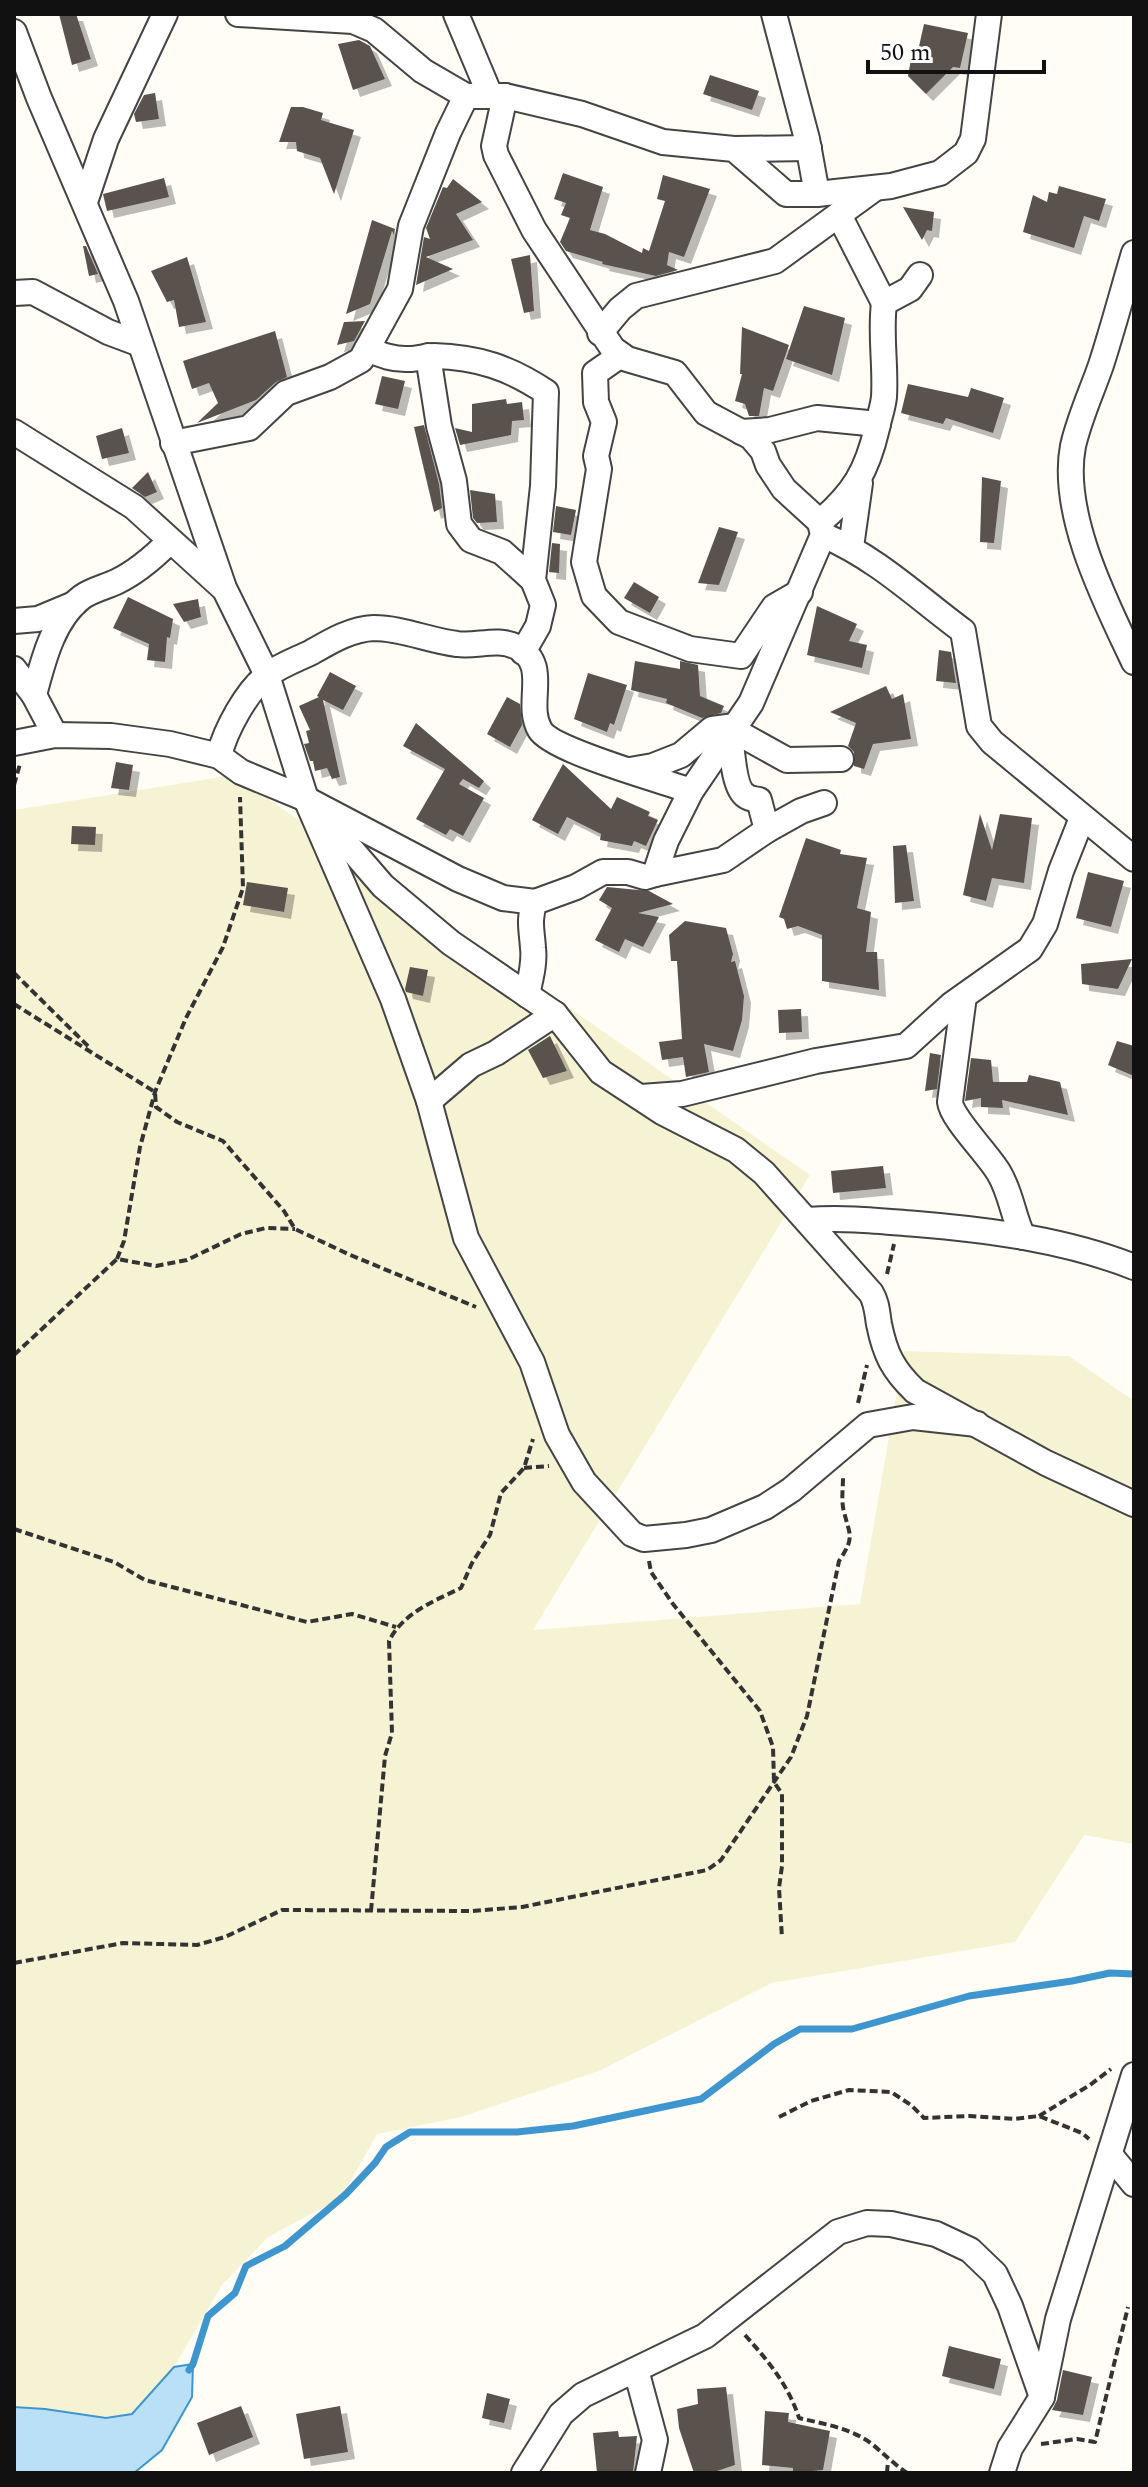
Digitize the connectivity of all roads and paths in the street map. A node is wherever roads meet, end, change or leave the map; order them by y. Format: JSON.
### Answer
{"nodes":[{"id":1,"x":165,"y":14,"type":"edge"},
{"id":2,"x":238,"y":14,"type":"edge"},
{"id":3,"x":456,"y":14,"type":"edge"},
{"id":4,"x":774,"y":14,"type":"edge"},
{"id":5,"x":989,"y":14,"type":"edge"},
{"id":6,"x":353,"y":17,"type":"edge"},
{"id":7,"x":14,"y":32,"type":"edge"},
{"id":8,"x":25,"y":91,"type":"edge"},
{"id":9,"x":487,"y":96,"type":"junction"},
{"id":10,"x":809,"y":148,"type":"junction"},
{"id":11,"x":734,"y":149,"type":"junction"},
{"id":12,"x":876,"y":187,"type":"junction"},
{"id":13,"x":817,"y":194,"type":"junction"},
{"id":14,"x":85,"y":202,"type":"junction"},
{"id":15,"x":839,"y":215,"type":"junction"},
{"id":16,"x":1134,"y":253,"type":"edge"},
{"id":17,"x":920,"y":275,"type":"dead end"},
{"id":18,"x":14,"y":293,"type":"edge"},
{"id":19,"x":884,"y":303,"type":"junction"},
{"id":20,"x":600,"y":333,"type":"junction"},
{"id":21,"x":140,"y":344,"type":"junction"},
{"id":22,"x":367,"y":349,"type":"junction"},
{"id":23,"x":621,"y":355,"type":"junction"},
{"id":24,"x":428,"y":356,"type":"junction"},
{"id":25,"x":878,"y":424,"type":"junction"},
{"id":26,"x":14,"y":432,"type":"edge"},
{"id":27,"x":741,"y":432,"type":"junction"},
{"id":28,"x":173,"y":443,"type":"junction"},
{"id":29,"x":860,"y":480,"type":"junction"},
{"id":30,"x":822,"y":528,"type":"junction"},
{"id":31,"x":170,"y":541,"type":"junction"},
{"id":32,"x":851,"y":547,"type":"junction"},
{"id":33,"x":533,"y":580,"type":"junction"},
{"id":34,"x":224,"y":588,"type":"junction"},
{"id":35,"x":800,"y":592,"type":"junction"},
{"id":36,"x":74,"y":604,"type":"junction"},
{"id":37,"x":14,"y":621,"type":"edge"},
{"id":38,"x":523,"y":652,"type":"junction"},
{"id":39,"x":1134,"y":662,"type":"edge"},
{"id":40,"x":14,"y":669,"type":"edge"},
{"id":41,"x":267,"y":675,"type":"junction"},
{"id":42,"x":34,"y":695,"type":"junction"},
{"id":43,"x":733,"y":729,"type":"junction"},
{"id":44,"x":55,"y":735,"type":"junction"},
{"id":45,"x":14,"y":743,"type":"edge"},
{"id":46,"x":219,"y":756,"type":"junction"},
{"id":47,"x":841,"y":759,"type":"dead end"},
{"id":48,"x":630,"y":770,"type":"junction"},
{"id":49,"x":241,"y":772,"type":"junction"},
{"id":50,"x":691,"y":791,"type":"junction"},
{"id":51,"x":306,"y":799,"type":"junction"},
{"id":52,"x":824,"y":803,"type":"dead end"},
{"id":53,"x":1082,"y":818,"type":"junction"},
{"id":54,"x":767,"y":830,"type":"junction"},
{"id":55,"x":1134,"y":859,"type":"edge"},
{"id":56,"x":655,"y":874,"type":"junction"},
{"id":57,"x":535,"y":902,"type":"junction"},
{"id":58,"x":14,"y":973,"type":"edge"},
{"id":59,"x":527,"y":995,"type":"junction"},
{"id":60,"x":964,"y":996,"type":"junction"},
{"id":61,"x":14,"y":1004,"type":"edge"},
{"id":62,"x":555,"y":1014,"type":"junction"},
{"id":63,"x":97,"y":1055,"type":"junction"},
{"id":64,"x":155,"y":1092,"type":"junction"},
{"id":65,"x":641,"y":1097,"type":"junction"},
{"id":66,"x":429,"y":1101,"type":"junction"},
{"id":67,"x":807,"y":1220,"type":"junction"},
{"id":68,"x":902,"y":1223,"type":"junction"},
{"id":69,"x":295,"y":1229,"type":"junction"},
{"id":70,"x":1023,"y":1237,"type":"junction"},
{"id":71,"x":117,"y":1259,"type":"junction"},
{"id":72,"x":1134,"y":1267,"type":"edge"},
{"id":73,"x":887,"y":1274,"type":"dead end"},
{"id":74,"x":508,"y":1320,"type":"junction"},
{"id":75,"x":14,"y":1355,"type":"edge"},
{"id":76,"x":867,"y":1365,"type":"dead end"},
{"id":77,"x":546,"y":1407,"type":"junction"},
{"id":78,"x":977,"y":1424,"type":"junction"},
{"id":79,"x":849,"y":1441,"type":"junction"},
{"id":80,"x":1134,"y":1504,"type":"edge"},
{"id":81,"x":14,"y":1529,"type":"edge"},
{"id":82,"x":644,"y":1539,"type":"junction"},
{"id":83,"x":396,"y":1627,"type":"junction"},
{"id":84,"x":774,"y":1782,"type":"junction"},
{"id":85,"x":371,"y":1911,"type":"junction"},
{"id":86,"x":782,"y":1938,"type":"dead end"},
{"id":87,"x":14,"y":1963,"type":"edge"},
{"id":88,"x":1123,"y":2072,"type":"edge"},
{"id":89,"x":1039,"y":2116,"type":"junction"},
{"id":90,"x":779,"y":2117,"type":"dead end"},
{"id":91,"x":1110,"y":2155,"type":"junction"},
{"id":92,"x":1134,"y":2184,"type":"edge"},
{"id":93,"x":1128,"y":2307,"type":"dead end"},
{"id":94,"x":731,"y":2318,"type":"junction"},
{"id":95,"x":636,"y":2370,"type":"junction"},
{"id":96,"x":1042,"y":2397,"type":"junction"},
{"id":97,"x":1010,"y":2448,"type":"junction"},
{"id":98,"x":888,"y":2461,"type":"junction"},
{"id":99,"x":524,"y":2473,"type":"edge"},
{"id":100,"x":648,"y":2473,"type":"edge"},
{"id":101,"x":887,"y":2473,"type":"edge"},
{"id":102,"x":907,"y":2473,"type":"edge"},
{"id":103,"x":1002,"y":2473,"type":"edge"}],
"edges":[{"from":1,"to":14,"type":"street"},
{"from":2,"to":6,"type":"street"},
{"from":3,"to":9,"type":"street"},
{"from":4,"to":10,"type":"street"},
{"from":5,"to":12,"type":"street"},
{"from":6,"to":9,"type":"street"},
{"from":7,"to":8,"type":"street"},
{"from":8,"to":14,"type":"street"},
{"from":9,"to":11,"type":"street"},
{"from":9,"to":20,"type":"street"},
{"from":9,"to":22,"type":"street"},
{"from":10,"to":11,"type":"street"},
{"from":10,"to":13,"type":"street"},
{"from":11,"to":13,"type":"street"},
{"from":12,"to":13,"type":"street"},
{"from":12,"to":15,"type":"street"},
{"from":14,"to":21,"type":"street"},
{"from":15,"to":19,"type":"street"},
{"from":15,"to":20,"type":"street"},
{"from":16,"to":39,"type":"street"},
{"from":17,"to":19,"type":"street"},
{"from":18,"to":21,"type":"street"},
{"from":19,"to":25,"type":"street"},
{"from":20,"to":23,"type":"street"},
{"from":21,"to":28,"type":"street"},
{"from":22,"to":24,"type":"street"},
{"from":22,"to":28,"type":"street"},
{"from":23,"to":27,"type":"street"},
{"from":23,"to":35,"type":"street"},
{"from":24,"to":33,"type":"street"},
{"from":24,"to":33,"type":"street"},
{"from":25,"to":27,"type":"street"},
{"from":25,"to":29,"type":"street"},
{"from":26,"to":31,"type":"street"},
{"from":27,"to":30,"type":"street"},
{"from":28,"to":34,"type":"street"},
{"from":29,"to":30,"type":"street"},
{"from":29,"to":32,"type":"street"},
{"from":30,"to":32,"type":"street"},
{"from":30,"to":35,"type":"street"},
{"from":31,"to":34,"type":"street"},
{"from":31,"to":36,"type":"street"},
{"from":32,"to":53,"type":"street"},
{"from":33,"to":38,"type":"street"},
{"from":34,"to":41,"type":"street"},
{"from":35,"to":43,"type":"street"},
{"from":36,"to":37,"type":"street"},
{"from":36,"to":42,"type":"street"},
{"from":38,"to":41,"type":"street"},
{"from":38,"to":48,"type":"street"},
{"from":40,"to":42,"type":"street"},
{"from":41,"to":46,"type":"street"},
{"from":41,"to":51,"type":"street"},
{"from":42,"to":44,"type":"street"},
{"from":43,"to":47,"type":"street"},
{"from":43,"to":48,"type":"street"},
{"from":43,"to":50,"type":"street"},
{"from":43,"to":54,"type":"street"},
{"from":44,"to":45,"type":"street"},
{"from":44,"to":46,"type":"street"},
{"from":46,"to":49,"type":"street"},
{"from":48,"to":50,"type":"street"},
{"from":49,"to":51,"type":"street"},
{"from":49,"to":64,"type":"path"},
{"from":50,"to":56,"type":"street"},
{"from":51,"to":57,"type":"street"},
{"from":51,"to":59,"type":"street"},
{"from":51,"to":66,"type":"street"},
{"from":52,"to":54,"type":"street"},
{"from":53,"to":55,"type":"street"},
{"from":53,"to":60,"type":"street"},
{"from":54,"to":56,"type":"street"},
{"from":56,"to":57,"type":"street"},
{"from":57,"to":59,"type":"street"},
{"from":58,"to":63,"type":"path"},
{"from":59,"to":62,"type":"street"},
{"from":60,"to":65,"type":"street"},
{"from":60,"to":70,"type":"street"},
{"from":61,"to":63,"type":"path"},
{"from":62,"to":65,"type":"street"},
{"from":62,"to":66,"type":"street"},
{"from":63,"to":64,"type":"path"},
{"from":64,"to":69,"type":"path"},
{"from":64,"to":71,"type":"path"},
{"from":65,"to":67,"type":"street"},
{"from":66,"to":74,"type":"street"},
{"from":67,"to":68,"type":"street"},
{"from":67,"to":78,"type":"street"},
{"from":68,"to":70,"type":"street"},
{"from":68,"to":73,"type":"path"},
{"from":69,"to":71,"type":"path"},
{"from":69,"to":74,"type":"path"},
{"from":70,"to":72,"type":"street"},
{"from":71,"to":75,"type":"path"},
{"from":74,"to":77,"type":"street"},
{"from":76,"to":79,"type":"path"},
{"from":77,"to":82,"type":"street"},
{"from":77,"to":83,"type":"path"},
{"from":78,"to":79,"type":"street"},
{"from":78,"to":80,"type":"street"},
{"from":79,"to":82,"type":"street"},
{"from":79,"to":84,"type":"path"},
{"from":81,"to":83,"type":"path"},
{"from":82,"to":84,"type":"path"},
{"from":83,"to":85,"type":"path"},
{"from":84,"to":85,"type":"path"},
{"from":84,"to":86,"type":"path"},
{"from":85,"to":87,"type":"path"},
{"from":88,"to":89,"type":"path"},
{"from":88,"to":91,"type":"street"},
{"from":89,"to":90,"type":"path"},
{"from":89,"to":91,"type":"path"},
{"from":91,"to":92,"type":"street"},
{"from":91,"to":96,"type":"street"},
{"from":93,"to":97,"type":"path"},
{"from":94,"to":95,"type":"street"},
{"from":94,"to":96,"type":"street"},
{"from":94,"to":98,"type":"path"},
{"from":95,"to":99,"type":"street"},
{"from":95,"to":100,"type":"street"},
{"from":96,"to":97,"type":"street"},
{"from":97,"to":103,"type":"street"},
{"from":98,"to":101,"type":"path"},
{"from":98,"to":102,"type":"path"}]}
